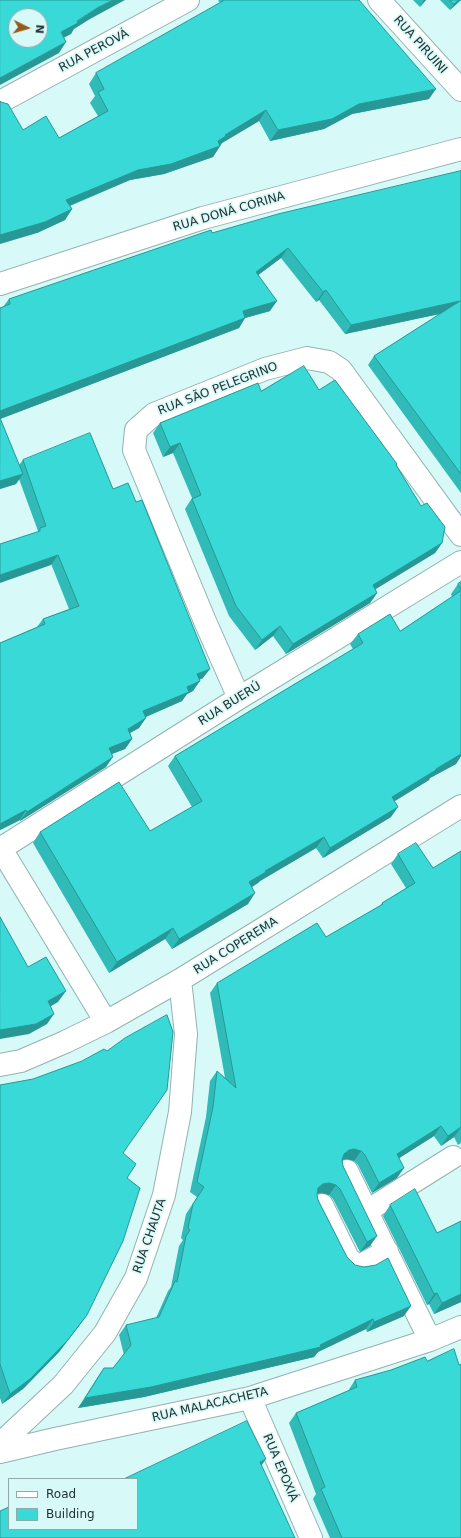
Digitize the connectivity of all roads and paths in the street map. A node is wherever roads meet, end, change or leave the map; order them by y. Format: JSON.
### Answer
{"nodes":[{"id":1,"x":188,"y":0,"type":"edge"},
{"id":2,"x":380,"y":0,"type":"edge"},
{"id":3,"x":461,"y":90,"type":"edge"},
{"id":4,"x":0,"y":102,"type":"edge"},
{"id":5,"x":461,"y":149,"type":"edge"},
{"id":6,"x":0,"y":284,"type":"edge"},
{"id":7,"x":461,"y":535,"type":"edge"},
{"id":8,"x":461,"y":562,"type":"edge"},
{"id":9,"x":239,"y":698,"type":"junction"},
{"id":10,"x":461,"y":806,"type":"edge"},
{"id":11,"x":0,"y":849,"type":"edge"},
{"id":12,"x":180,"y":980,"type":"junction"},
{"id":13,"x":106,"y":1022,"type":"junction"},
{"id":14,"x":0,"y":1065,"type":"edge"},
{"id":15,"x":453,"y":1157,"type":"dead end"},
{"id":16,"x":347,"y":1171,"type":"edge"},
{"id":17,"x":322,"y":1204,"type":"edge"},
{"id":18,"x":367,"y":1211,"type":"junction"},
{"id":19,"x":387,"y":1251,"type":"junction"},
{"id":20,"x":461,"y":1327,"type":"edge"},
{"id":21,"x":430,"y":1340,"type":"junction"},
{"id":22,"x":250,"y":1398,"type":"junction"},
{"id":23,"x":0,"y":1444,"type":"edge"},
{"id":24,"x":0,"y":1452,"type":"edge"},
{"id":25,"x":310,"y":1538,"type":"edge"}],
"edges":[{"from":1,"to":4,"type":"street","name":"RUA PEROVÁ"},
{"from":2,"to":3,"type":"street","name":"RUA PIRUINI"},
{"from":5,"to":6,"type":"street","name":"RUA DONÁ CORINA"},
{"from":7,"to":9,"type":"street","name":"RUA SÃO PELEGRINO"},
{"from":8,"to":9,"type":"street","name":"RUA BUERÚ"},
{"from":9,"to":11,"type":"street","name":"RUA BUERÚ"},
{"from":10,"to":12,"type":"street","name":"RUA COPEREMA"},
{"from":11,"to":13,"type":"street"},
{"from":12,"to":13,"type":"street","name":"RUA COPEREMA"},
{"from":12,"to":23,"type":"street","name":"RUA CHAUTA"},
{"from":13,"to":14,"type":"street","name":"RUA COPEREMA"},
{"from":15,"to":18,"type":"street"},
{"from":16,"to":18,"type":"street"},
{"from":17,"to":19,"type":"street"},
{"from":18,"to":19,"type":"street"},
{"from":19,"to":21,"type":"street"},
{"from":20,"to":21,"type":"street","name":"RUA MALACACHETA"},
{"from":21,"to":22,"type":"street","name":"RUA MALACACHETA"},
{"from":22,"to":24,"type":"street","name":"RUA MALACACHETA"},
{"from":22,"to":25,"type":"street","name":"RUA EPOXIÁ"}]}
